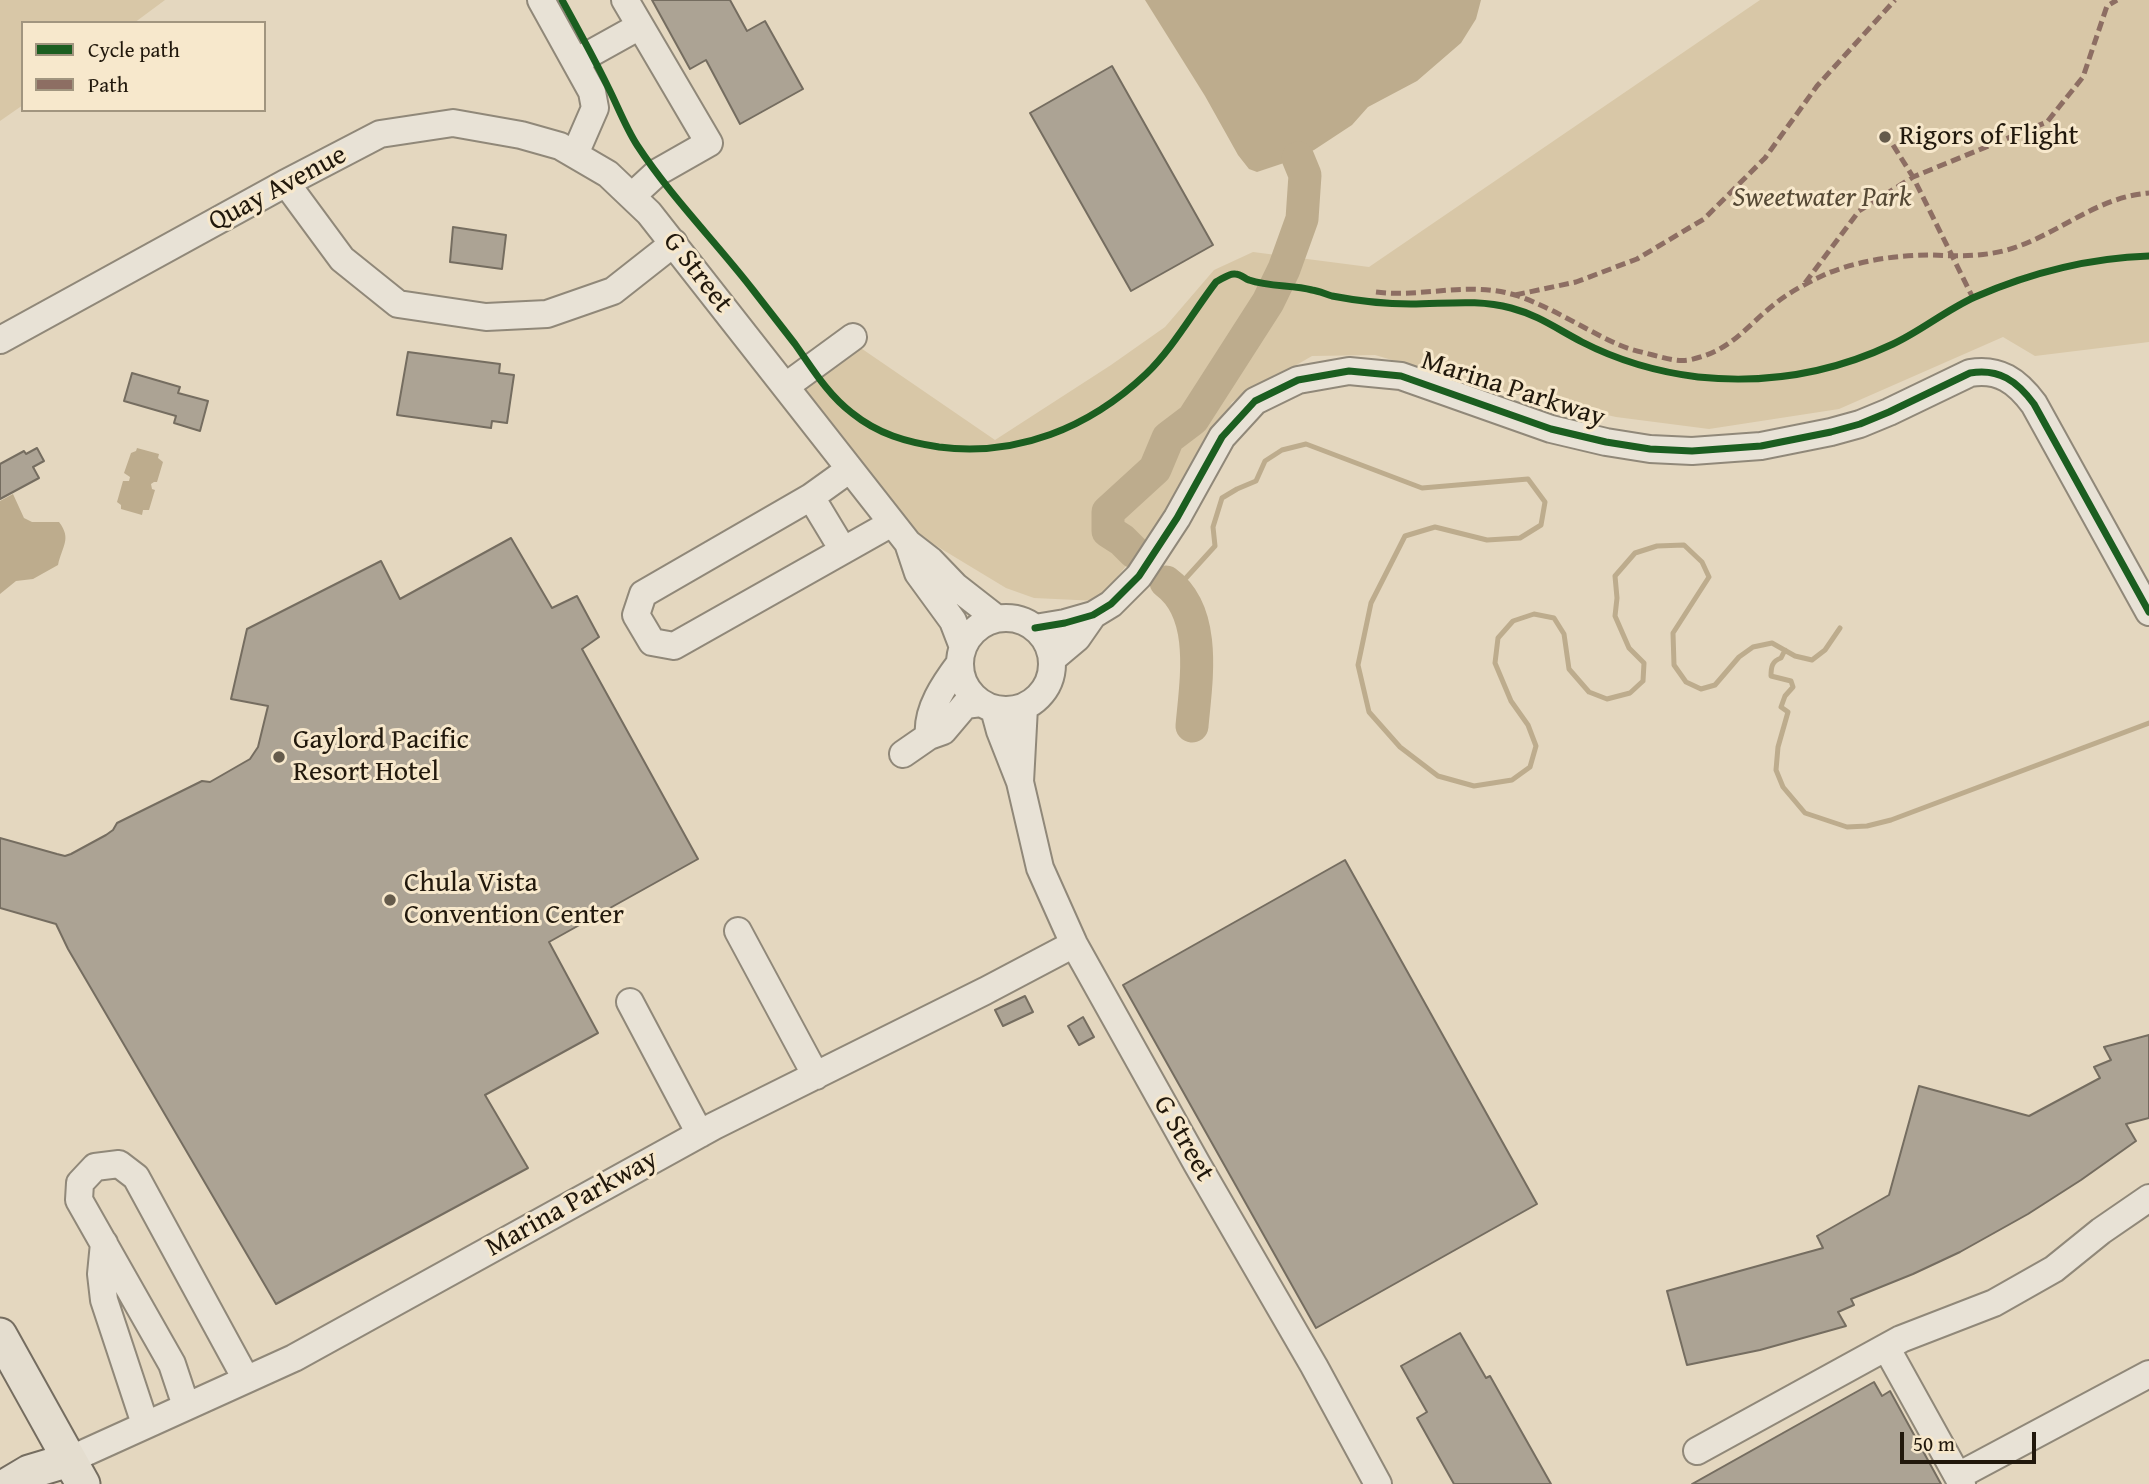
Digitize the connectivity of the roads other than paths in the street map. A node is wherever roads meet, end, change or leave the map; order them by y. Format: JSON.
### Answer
{"nodes":[{"id":1,"x":541,"y":0,"type":"edge"},
{"id":2,"x":625,"y":0,"type":"edge"},
{"id":3,"x":640,"y":26,"type":"junction"},
{"id":4,"x":576,"y":61,"type":"junction"},
{"id":5,"x":575,"y":154,"type":"junction"},
{"id":6,"x":286,"y":183,"type":"junction"},
{"id":7,"x":632,"y":196,"type":"junction"},
{"id":8,"x":674,"y":243,"type":"junction"},
{"id":9,"x":853,"y":337,"type":"dead end"},
{"id":10,"x":0,"y":340,"type":"edge"},
{"id":11,"x":786,"y":386,"type":"junction"},
{"id":12,"x":850,"y":469,"type":"junction"},
{"id":13,"x":811,"y":497,"type":"junction"},
{"id":14,"x":900,"y":533,"type":"junction"},
{"id":15,"x":843,"y":550,"type":"junction"},
{"id":16,"x":2149,"y":612,"type":"edge"},
{"id":17,"x":1094,"y":615,"type":"junction"},
{"id":18,"x":996,"y":618,"type":"junction"},
{"id":19,"x":1035,"y":628,"type":"junction"},
{"id":20,"x":961,"y":655,"type":"junction"},
{"id":21,"x":1052,"y":659,"type":"junction"},
{"id":22,"x":988,"y":706,"type":"junction"},
{"id":23,"x":1024,"y":707,"type":"junction"},
{"id":24,"x":929,"y":736,"type":"junction"},
{"id":25,"x":903,"y":754,"type":"dead end"},
{"id":26,"x":1020,"y":782,"type":"junction"},
{"id":27,"x":738,"y":931,"type":"dead end"},
{"id":28,"x":1074,"y":944,"type":"junction"},
{"id":29,"x":630,"y":1002,"type":"dead end"},
{"id":30,"x":816,"y":1076,"type":"junction"},
{"id":31,"x":701,"y":1134,"type":"junction"},
{"id":32,"x":2149,"y":1198,"type":"edge"},
{"id":33,"x":104,"y":1243,"type":"junction"},
{"id":34,"x":0,"y":1335,"type":"edge"},
{"id":35,"x":1886,"y":1347,"type":"junction"},
{"id":36,"x":2149,"y":1374,"type":"edge"},
{"id":37,"x":246,"y":1379,"type":"junction"},
{"id":38,"x":186,"y":1406,"type":"junction"},
{"id":39,"x":145,"y":1424,"type":"junction"},
{"id":40,"x":1697,"y":1451,"type":"dead end"},
{"id":41,"x":67,"y":1476,"type":"edge"},
{"id":42,"x":1960,"y":1480,"type":"edge"},
{"id":43,"x":9,"y":1484,"type":"edge"},
{"id":44,"x":1378,"y":1484,"type":"edge"}],
"edges":[{"from":1,"to":4,"type":"street"},
{"from":2,"to":3,"type":"street"},
{"from":3,"to":4,"type":"street"},
{"from":3,"to":7,"type":"street"},
{"from":4,"to":5,"type":"street"},
{"from":5,"to":6,"type":"street","name":"Quay Avenue"},
{"from":5,"to":7,"type":"street","name":"G Street"},
{"from":6,"to":8,"type":"street"},
{"from":6,"to":10,"type":"street","name":"Quay Avenue"},
{"from":7,"to":8,"type":"street","name":"G Street"},
{"from":8,"to":11,"type":"street","name":"G Street"},
{"from":9,"to":11,"type":"street"},
{"from":11,"to":12,"type":"street","name":"G Street"},
{"from":12,"to":13,"type":"street"},
{"from":12,"to":14,"type":"street","name":"G Street"},
{"from":13,"to":15,"type":"street"},
{"from":13,"to":15,"type":"street"},
{"from":14,"to":15,"type":"street"},
{"from":14,"to":18,"type":"street","name":"G Street"},
{"from":14,"to":20,"type":"street","name":"G Street"},
{"from":16,"to":17,"type":"street","name":"Marina Parkway"},
{"from":17,"to":19,"type":"street","name":"Marina Parkway"},
{"from":17,"to":21,"type":"street","name":"Marina Parkway"},
{"from":18,"to":19,"type":"street"},
{"from":18,"to":20,"type":"street"},
{"from":19,"to":21,"type":"street"},
{"from":20,"to":22,"type":"street"},
{"from":20,"to":24,"type":"street"},
{"from":21,"to":23,"type":"street"},
{"from":22,"to":23,"type":"street"},
{"from":22,"to":24,"type":"street"},
{"from":22,"to":26,"type":"street","name":"G Street"},
{"from":23,"to":26,"type":"street","name":"G Street"},
{"from":24,"to":25,"type":"street"},
{"from":26,"to":28,"type":"street","name":"G Street"},
{"from":27,"to":30,"type":"street"},
{"from":28,"to":30,"type":"street","name":"Marina Parkway"},
{"from":28,"to":44,"type":"street","name":"G Street"},
{"from":29,"to":31,"type":"street"},
{"from":30,"to":31,"type":"street","name":"Marina Parkway"},
{"from":31,"to":37,"type":"street","name":"Marina Parkway"},
{"from":32,"to":35,"type":"street"},
{"from":33,"to":37,"type":"street"},
{"from":33,"to":38,"type":"street"},
{"from":33,"to":39,"type":"street"},
{"from":34,"to":41,"type":"main road"},
{"from":35,"to":40,"type":"street"},
{"from":35,"to":42,"type":"street"},
{"from":36,"to":42,"type":"street"},
{"from":37,"to":38,"type":"street","name":"Marina Parkway"},
{"from":38,"to":39,"type":"street","name":"Marina Parkway"},
{"from":39,"to":41,"type":"street","name":"Marina Parkway"},
{"from":41,"to":43,"type":"main road","name":"Marina Parkway"}]}
